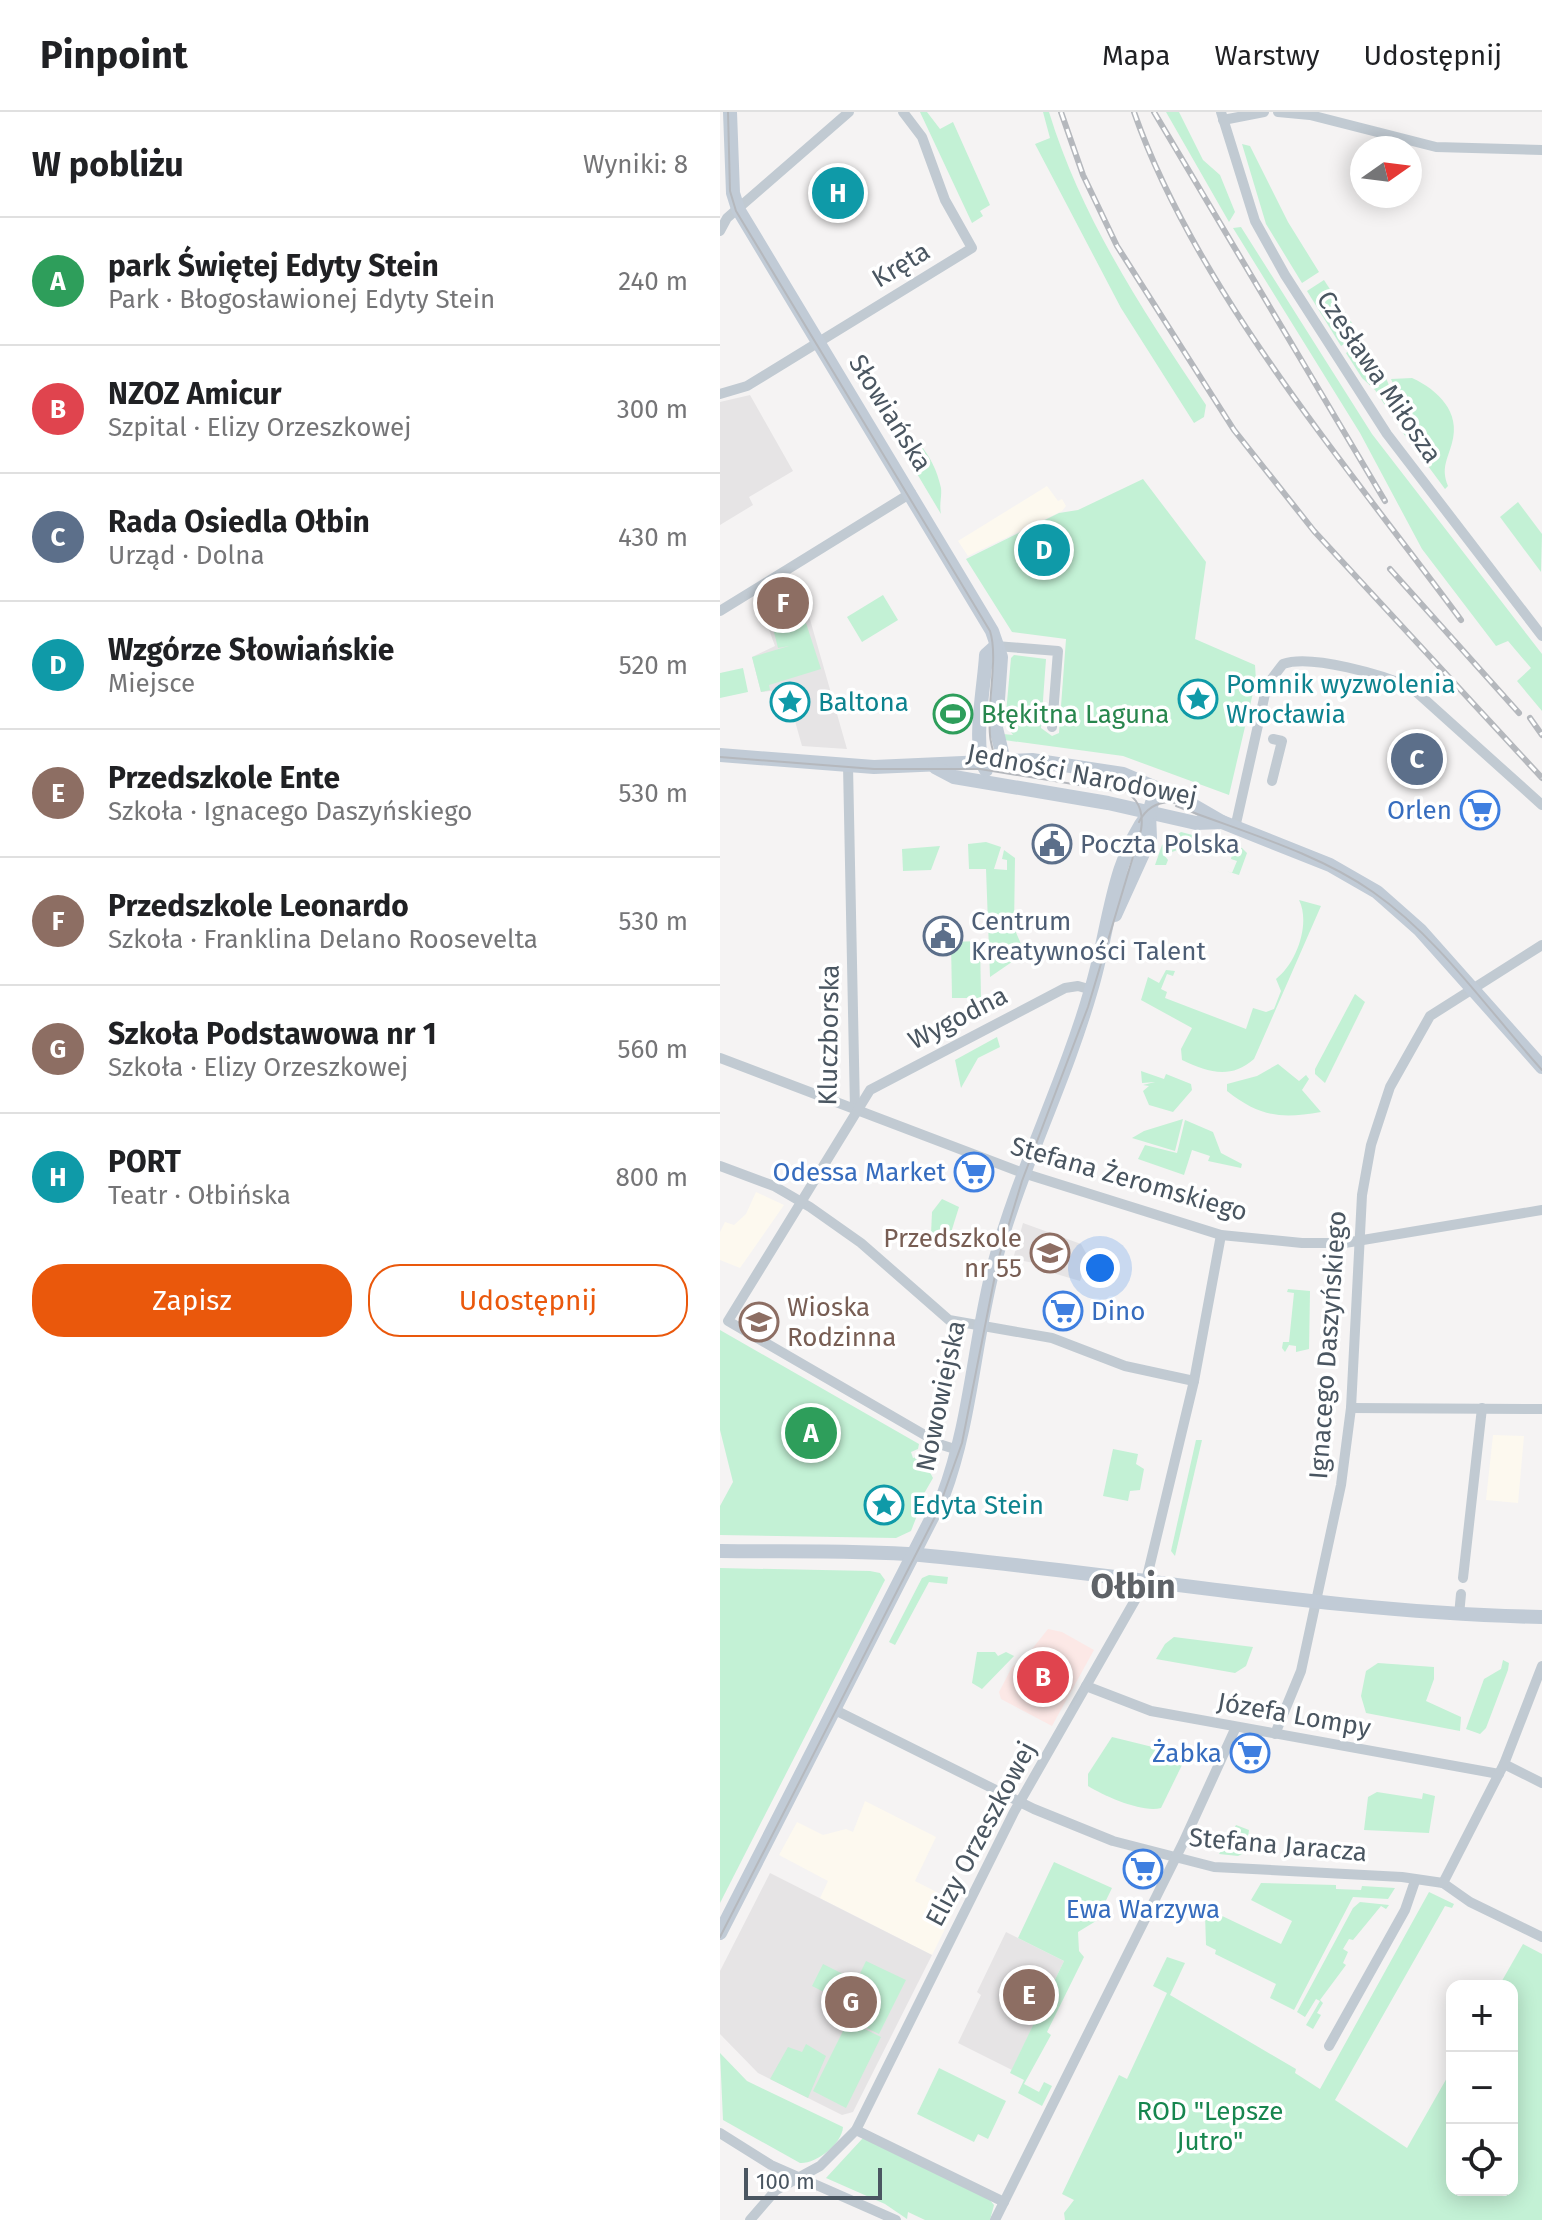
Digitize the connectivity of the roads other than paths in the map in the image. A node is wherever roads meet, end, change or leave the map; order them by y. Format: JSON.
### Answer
{"nodes":[{"id":1,"x":730,"y":112,"type":"edge"},
{"id":2,"x":849,"y":112,"type":"edge"},
{"id":3,"x":903,"y":112,"type":"edge"},
{"id":4,"x":1264,"y":112,"type":"edge"},
{"id":5,"x":1278,"y":112,"type":"edge"},
{"id":6,"x":1222,"y":116,"type":"edge"},
{"id":7,"x":1542,"y":150,"type":"edge"},
{"id":8,"x":738,"y":209,"type":"junction"},
{"id":9,"x":720,"y":231,"type":"edge"},
{"id":10,"x":818,"y":343,"type":"junction"},
{"id":11,"x":720,"y":394,"type":"edge"},
{"id":12,"x":911,"y":493,"type":"junction"},
{"id":13,"x":720,"y":611,"type":"edge"},
{"id":14,"x":1542,"y":636,"type":"edge"},
{"id":15,"x":996,"y":646,"type":"junction"},
{"id":16,"x":1052,"y":727,"type":"dead end"},
{"id":17,"x":1273,"y":739,"type":"dead end"},
{"id":18,"x":720,"y":755,"type":"edge"},
{"id":19,"x":1004,"y":761,"type":"junction"},
{"id":20,"x":981,"y":763,"type":"junction"},
{"id":21,"x":848,"y":765,"type":"junction"},
{"id":22,"x":935,"y":766,"type":"junction"},
{"id":23,"x":1272,"y":781,"type":"dead end"},
{"id":24,"x":1000,"y":784,"type":"junction"},
{"id":25,"x":1156,"y":789,"type":"junction"},
{"id":26,"x":1542,"y":805,"type":"edge"},
{"id":27,"x":1149,"y":813,"type":"junction"},
{"id":28,"x":1229,"y":825,"type":"junction"},
{"id":29,"x":1542,"y":945,"type":"edge"},
{"id":30,"x":1092,"y":990,"type":"junction"},
{"id":31,"x":1473,"y":990,"type":"junction"},
{"id":32,"x":720,"y":1058,"type":"edge"},
{"id":33,"x":1542,"y":1067,"type":"edge"},
{"id":34,"x":855,"y":1110,"type":"junction"},
{"id":35,"x":720,"y":1166,"type":"edge"},
{"id":36,"x":1023,"y":1173,"type":"junction"},
{"id":37,"x":801,"y":1201,"type":"junction"},
{"id":38,"x":1542,"y":1210,"type":"edge"},
{"id":39,"x":1221,"y":1235,"type":"junction"},
{"id":40,"x":1358,"y":1239,"type":"junction"},
{"id":41,"x":981,"y":1326,"type":"junction"},
{"id":42,"x":1194,"y":1381,"type":"junction"},
{"id":43,"x":1351,"y":1408,"type":"junction"},
{"id":44,"x":1482,"y":1408,"type":"junction"},
{"id":45,"x":1542,"y":1409,"type":"edge"},
{"id":46,"x":958,"y":1450,"type":"junction"},
{"id":47,"x":720,"y":1551,"type":"edge"},
{"id":48,"x":915,"y":1555,"type":"junction"},
{"id":49,"x":1463,"y":1578,"type":"dead end"},
{"id":50,"x":1146,"y":1581,"type":"junction"},
{"id":51,"x":1461,"y":1594,"type":"dead end"},
{"id":52,"x":1318,"y":1604,"type":"junction"},
{"id":53,"x":1459,"y":1615,"type":"junction"},
{"id":54,"x":1542,"y":1617,"type":"edge"},
{"id":55,"x":1542,"y":1666,"type":"edge"},
{"id":56,"x":1086,"y":1686,"type":"junction"},
{"id":57,"x":835,"y":1710,"type":"junction"},
{"id":58,"x":1236,"y":1727,"type":"junction"},
{"id":59,"x":1275,"y":1734,"type":"junction"},
{"id":60,"x":1501,"y":1769,"type":"junction"},
{"id":61,"x":1542,"y":1783,"type":"edge"},
{"id":62,"x":1020,"y":1802,"type":"junction"},
{"id":63,"x":1174,"y":1859,"type":"junction"},
{"id":64,"x":1415,"y":1881,"type":"junction"},
{"id":65,"x":1443,"y":1883,"type":"junction"},
{"id":66,"x":720,"y":1933,"type":"edge"},
{"id":67,"x":1542,"y":1937,"type":"edge"},
{"id":68,"x":1329,"y":2046,"type":"dead end"},
{"id":69,"x":856,"y":2130,"type":"junction"},
{"id":70,"x":720,"y":2133,"type":"edge"},
{"id":71,"x":800,"y":2176,"type":"junction"},
{"id":72,"x":1004,"y":2202,"type":"junction"},
{"id":73,"x":750,"y":2220,"type":"edge"},
{"id":74,"x":896,"y":2220,"type":"edge"},
{"id":75,"x":995,"y":2220,"type":"edge"}],
"edges":[{"from":1,"to":8,"type":"street"},
{"from":2,"to":8,"type":"street"},
{"from":3,"to":10,"type":"street","name":"Kręta"},
{"from":4,"to":6,"type":"street"},
{"from":5,"to":7,"type":"street"},
{"from":6,"to":14,"type":"street","name":"Czesława Miłosza"},
{"from":8,"to":9,"type":"street"},
{"from":8,"to":10,"type":"street","name":"Słowiańska"},
{"from":10,"to":11,"type":"street","name":"Kręta"},
{"from":10,"to":12,"type":"street","name":"Słowiańska"},
{"from":12,"to":13,"type":"street"},
{"from":12,"to":15,"type":"street","name":"Słowiańska"},
{"from":15,"to":16,"type":"street"},
{"from":15,"to":19,"type":"street","name":"Słowiańska"},
{"from":15,"to":20,"type":"street"},
{"from":17,"to":23,"type":"street"},
{"from":18,"to":21,"type":"street","name":"Jedności Narodowej"},
{"from":19,"to":20,"type":"street","name":"Jedności Narodowej"},
{"from":19,"to":25,"type":"street","name":"Jedności Narodowej"},
{"from":20,"to":22,"type":"street","name":"Jedności Narodowej"},
{"from":20,"to":24,"type":"street"},
{"from":21,"to":22,"type":"street","name":"Jedności Narodowej"},
{"from":21,"to":34,"type":"street","name":"Kluczborska"},
{"from":22,"to":24,"type":"street","name":"Jedności Narodowej"},
{"from":24,"to":27,"type":"street","name":"Jedności Narodowej"},
{"from":25,"to":27,"type":"street","name":"Nowowiejska"},
{"from":25,"to":28,"type":"street","name":"Jedności Narodowej"},
{"from":26,"to":28,"type":"street"},
{"from":27,"to":28,"type":"street","name":"Jedności Narodowej"},
{"from":27,"to":30,"type":"street","name":"Nowowiejska"},
{"from":28,"to":31,"type":"street","name":"Jedności Narodowej"},
{"from":29,"to":31,"type":"street","name":"Ignacego Daszyńskiego"},
{"from":30,"to":34,"type":"street","name":"Wygodna"},
{"from":30,"to":36,"type":"street","name":"Nowowiejska"},
{"from":31,"to":33,"type":"street","name":"Jedności Narodowej"},
{"from":31,"to":40,"type":"street","name":"Ignacego Daszyńskiego"},
{"from":32,"to":34,"type":"street","name":"Stefana Żeromskiego"},
{"from":34,"to":36,"type":"street","name":"Stefana Żeromskiego"},
{"from":34,"to":37,"type":"street","name":"Kluczborska"},
{"from":35,"to":37,"type":"street"},
{"from":36,"to":39,"type":"street","name":"Stefana Żeromskiego"},
{"from":36,"to":41,"type":"street","name":"Nowowiejska"},
{"from":37,"to":41,"type":"street"},
{"from":37,"to":46,"type":"street","name":"Kluczborska"},
{"from":38,"to":40,"type":"street","name":"Stefana Żeromskiego"},
{"from":39,"to":40,"type":"street","name":"Stefana Żeromskiego"},
{"from":39,"to":42,"type":"street","name":"Elizy Orzeszkowej"},
{"from":40,"to":43,"type":"street","name":"Ignacego Daszyńskiego"},
{"from":41,"to":42,"type":"street"},
{"from":41,"to":46,"type":"street","name":"Nowowiejska"},
{"from":42,"to":50,"type":"street","name":"Elizy Orzeszkowej"},
{"from":43,"to":44,"type":"street"},
{"from":43,"to":52,"type":"street","name":"Ignacego Daszyńskiego"},
{"from":44,"to":45,"type":"street"},
{"from":44,"to":49,"type":"street"},
{"from":46,"to":48,"type":"street","name":"Nowowiejska"},
{"from":47,"to":48,"type":"street"},
{"from":48,"to":50,"type":"street"},
{"from":48,"to":57,"type":"street","name":"Nowowiejska"},
{"from":50,"to":52,"type":"street"},
{"from":50,"to":56,"type":"street","name":"Elizy Orzeszkowej"},
{"from":51,"to":53,"type":"street"},
{"from":52,"to":53,"type":"street"},
{"from":52,"to":59,"type":"street","name":"Ignacego Daszyńskiego"},
{"from":53,"to":54,"type":"street"},
{"from":55,"to":60,"type":"street"},
{"from":56,"to":58,"type":"street","name":"Józefa Lompy"},
{"from":56,"to":62,"type":"street","name":"Elizy Orzeszkowej"},
{"from":57,"to":62,"type":"street","name":"Stefana Jaracza"},
{"from":57,"to":66,"type":"street","name":"Nowowiejska"},
{"from":58,"to":59,"type":"street","name":"Józefa Lompy"},
{"from":58,"to":63,"type":"street"},
{"from":59,"to":60,"type":"street","name":"Józefa Lompy"},
{"from":60,"to":61,"type":"street","name":"Józefa Lompy"},
{"from":60,"to":65,"type":"street"},
{"from":62,"to":63,"type":"street","name":"Stefana Jaracza"},
{"from":62,"to":69,"type":"street","name":"Elizy Orzeszkowej"},
{"from":63,"to":64,"type":"street","name":"Stefana Jaracza"},
{"from":63,"to":72,"type":"street"},
{"from":64,"to":65,"type":"street","name":"Stefana Jaracza"},
{"from":64,"to":68,"type":"street"},
{"from":65,"to":67,"type":"street","name":"Stefana Jaracza"},
{"from":69,"to":71,"type":"street","name":"Elizy Orzeszkowej"},
{"from":69,"to":72,"type":"street"},
{"from":70,"to":71,"type":"street"},
{"from":71,"to":73,"type":"street","name":"Elizy Orzeszkowej"},
{"from":71,"to":74,"type":"street"},
{"from":72,"to":75,"type":"street"}]}
